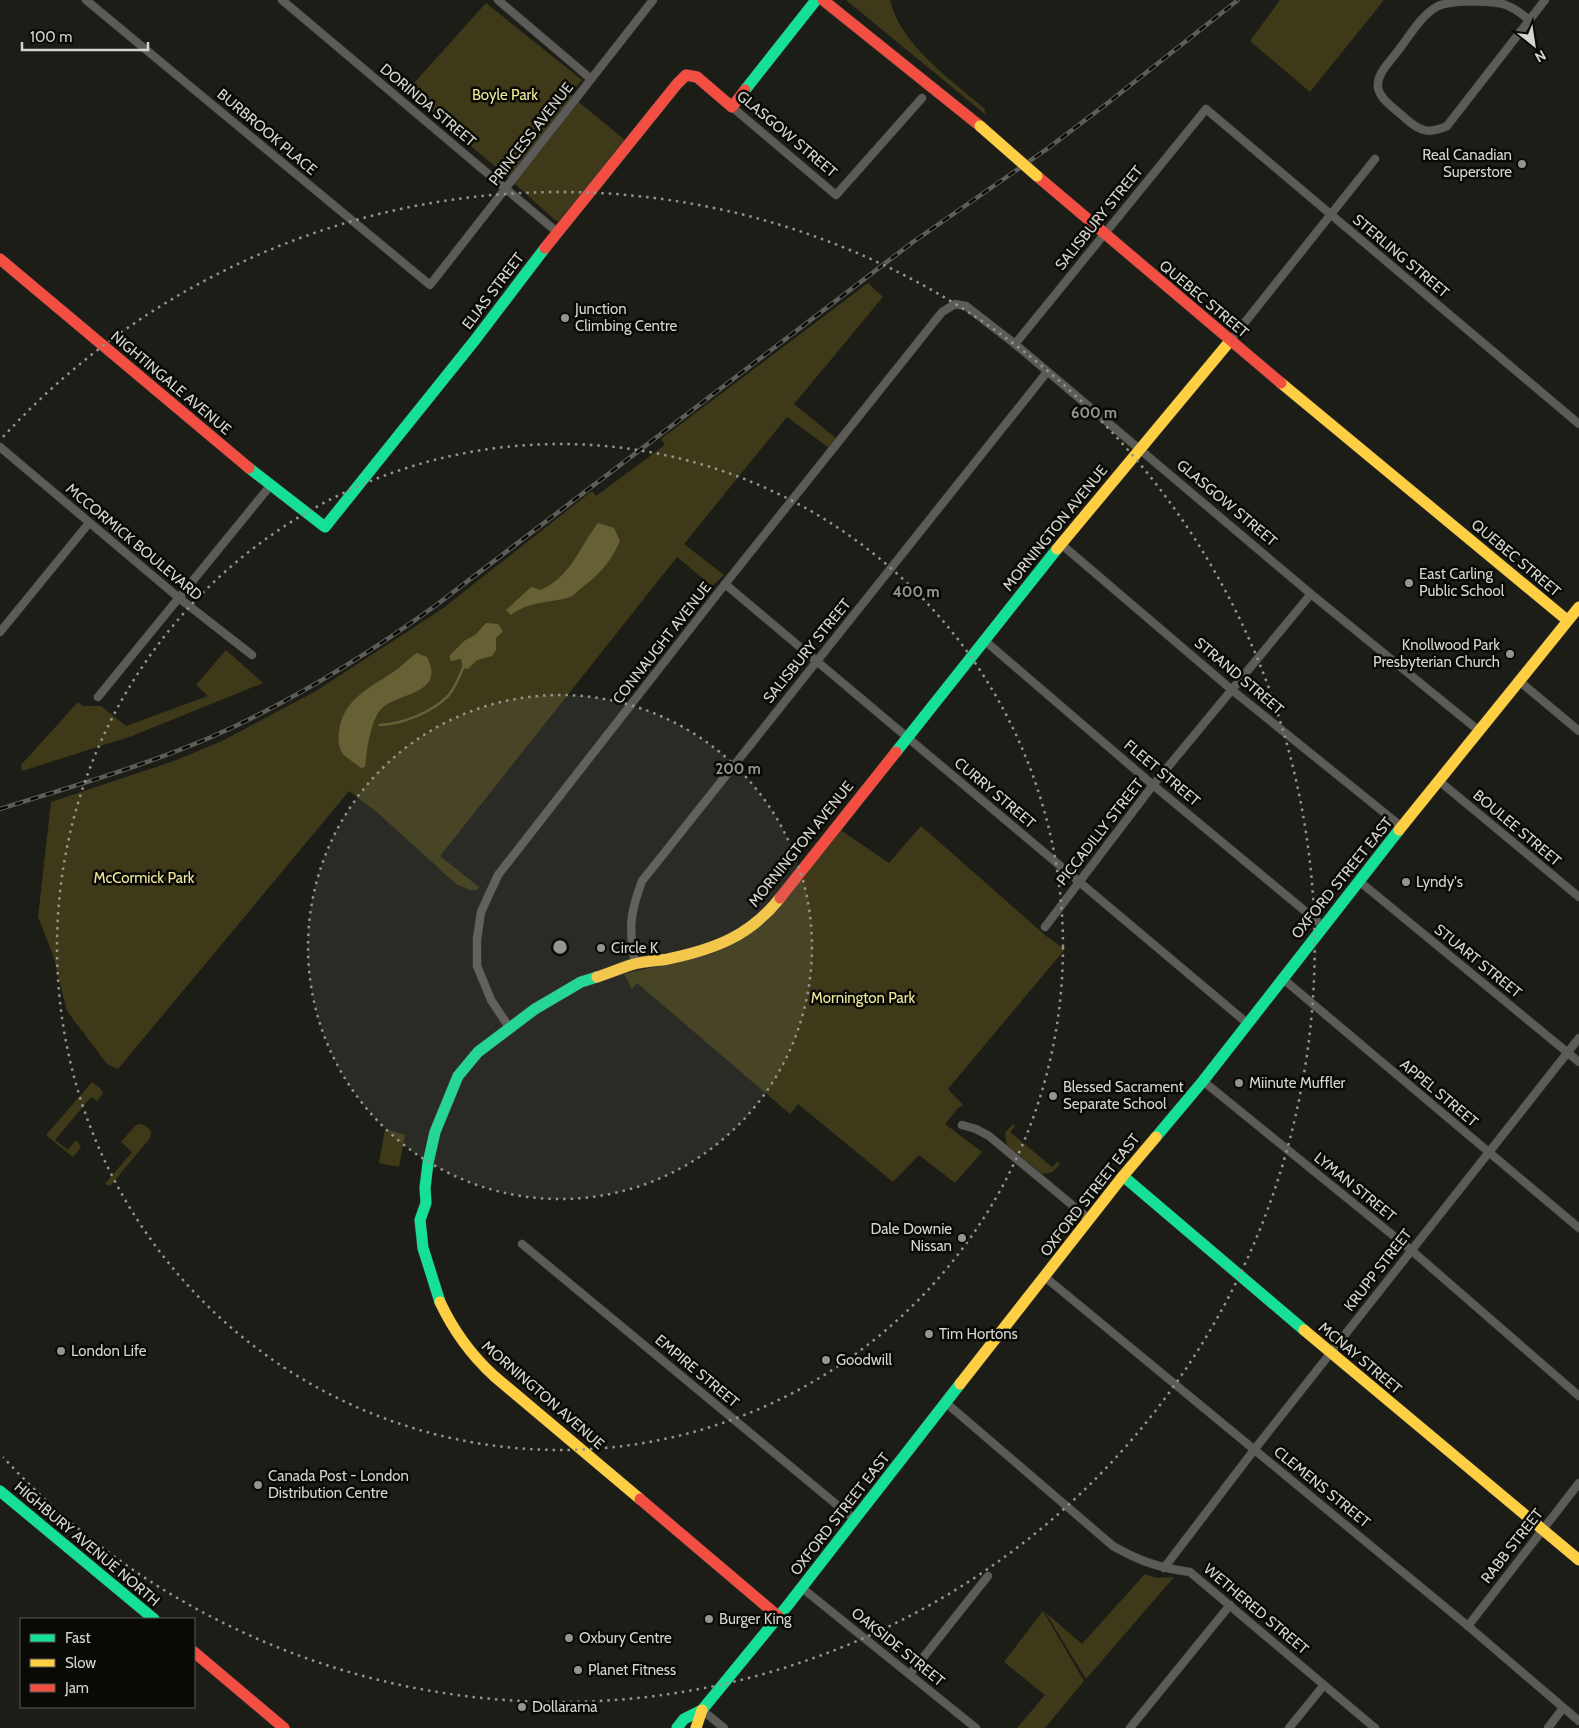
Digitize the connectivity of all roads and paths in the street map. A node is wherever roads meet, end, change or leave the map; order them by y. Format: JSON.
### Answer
{"nodes":[{"id":1,"x":86,"y":0,"type":"edge"},
{"id":2,"x":282,"y":0,"type":"edge"},
{"id":3,"x":498,"y":0,"type":"edge"},
{"id":4,"x":653,"y":0,"type":"edge"},
{"id":5,"x":816,"y":0,"type":"edge"},
{"id":6,"x":823,"y":0,"type":"edge"},
{"id":7,"x":1545,"y":0,"type":"edge"},
{"id":8,"x":1529,"y":20,"type":"junction"},
{"id":9,"x":686,"y":75,"type":"joint"},
{"id":10,"x":591,"y":79,"type":"junction"},
{"id":11,"x":922,"y":98,"type":"dead end"},
{"id":12,"x":732,"y":107,"type":"junction"},
{"id":13,"x":1206,"y":109,"type":"joint"},
{"id":14,"x":1375,"y":159,"type":"dead end"},
{"id":15,"x":506,"y":189,"type":"junction"},
{"id":16,"x":1330,"y":215,"type":"junction"},
{"id":17,"x":557,"y":232,"type":"junction"},
{"id":18,"x":1104,"y":233,"type":"junction"},
{"id":19,"x":0,"y":259,"type":"edge"},
{"id":20,"x":430,"y":286,"type":"joint"},
{"id":21,"x":955,"y":304,"type":"joint"},
{"id":22,"x":1230,"y":341,"type":"junction"},
{"id":23,"x":1015,"y":344,"type":"junction"},
{"id":24,"x":1047,"y":372,"type":"junction"},
{"id":25,"x":1579,"y":424,"type":"edge"},
{"id":26,"x":0,"y":447,"type":"edge"},
{"id":27,"x":1140,"y":448,"type":"junction"},
{"id":28,"x":270,"y":486,"type":"junction"},
{"id":29,"x":89,"y":523,"type":"junction"},
{"id":30,"x":325,"y":526,"type":"joint"},
{"id":31,"x":1061,"y":544,"type":"junction"},
{"id":32,"x":725,"y":584,"type":"junction"},
{"id":33,"x":1311,"y":594,"type":"junction"},
{"id":34,"x":179,"y":598,"type":"junction"},
{"id":35,"x":1579,"y":607,"type":"edge"},
{"id":36,"x":1567,"y":620,"type":"junction"},
{"id":37,"x":0,"y":632,"type":"edge"},
{"id":38,"x":984,"y":640,"type":"junction"},
{"id":39,"x":252,"y":655,"type":"dead end"},
{"id":40,"x":817,"y":661,"type":"junction"},
{"id":41,"x":1518,"y":680,"type":"junction"},
{"id":42,"x":1232,"y":690,"type":"junction"},
{"id":43,"x":98,"y":698,"type":"dead end"},
{"id":44,"x":1478,"y":730,"type":"junction"},
{"id":45,"x":1579,"y":731,"type":"edge"},
{"id":46,"x":907,"y":737,"type":"junction"},
{"id":47,"x":1438,"y":780,"type":"junction"},
{"id":48,"x":1153,"y":785,"type":"junction"},
{"id":49,"x":1402,"y":827,"type":"junction"},
{"id":50,"x":1079,"y":881,"type":"junction"},
{"id":51,"x":1359,"y":881,"type":"junction"},
{"id":52,"x":1579,"y":897,"type":"edge"},
{"id":53,"x":1323,"y":926,"type":"junction"},
{"id":54,"x":1045,"y":927,"type":"dead end"},
{"id":55,"x":635,"y":964,"type":"junction"},
{"id":56,"x":1282,"y":978,"type":"junction"},
{"id":57,"x":1247,"y":1023,"type":"junction"},
{"id":58,"x":510,"y":1027,"type":"junction"},
{"id":59,"x":1579,"y":1038,"type":"edge"},
{"id":60,"x":1567,"y":1052,"type":"junction"},
{"id":61,"x":1579,"y":1062,"type":"edge"},
{"id":62,"x":1203,"y":1081,"type":"junction"},
{"id":63,"x":962,"y":1125,"type":"dead end"},
{"id":64,"x":1489,"y":1153,"type":"junction"},
{"id":65,"x":1123,"y":1176,"type":"junction"},
{"id":66,"x":1089,"y":1220,"type":"junction"},
{"id":67,"x":1579,"y":1228,"type":"edge"},
{"id":68,"x":522,"y":1244,"type":"dead end"},
{"id":69,"x":1411,"y":1250,"type":"junction"},
{"id":70,"x":1045,"y":1277,"type":"junction"},
{"id":71,"x":1330,"y":1353,"type":"junction"},
{"id":72,"x":1579,"y":1396,"type":"edge"},
{"id":73,"x":945,"y":1402,"type":"junction"},
{"id":74,"x":1254,"y":1450,"type":"junction"},
{"id":75,"x":1579,"y":1483,"type":"edge"},
{"id":76,"x":0,"y":1491,"type":"edge"},
{"id":77,"x":854,"y":1519,"type":"junction"},
{"id":78,"x":1542,"y":1530,"type":"junction"},
{"id":79,"x":1579,"y":1560,"type":"edge"},
{"id":80,"x":1164,"y":1568,"type":"junction"},
{"id":81,"x":988,"y":1576,"type":"dead end"},
{"id":82,"x":802,"y":1588,"type":"junction"},
{"id":83,"x":1230,"y":1606,"type":"junction"},
{"id":84,"x":779,"y":1617,"type":"junction"},
{"id":85,"x":153,"y":1618,"type":"edge"},
{"id":86,"x":1468,"y":1626,"type":"junction"},
{"id":87,"x":195,"y":1653,"type":"edge"},
{"id":88,"x":910,"y":1674,"type":"junction"},
{"id":89,"x":1324,"y":1685,"type":"junction"},
{"id":90,"x":1564,"y":1708,"type":"junction"},
{"id":91,"x":702,"y":1710,"type":"junction"},
{"id":92,"x":1579,"y":1721,"type":"edge"},
{"id":93,"x":284,"y":1728,"type":"edge"},
{"id":94,"x":676,"y":1728,"type":"edge"},
{"id":95,"x":696,"y":1728,"type":"edge"},
{"id":96,"x":724,"y":1728,"type":"edge"},
{"id":97,"x":976,"y":1728,"type":"edge"},
{"id":98,"x":1130,"y":1728,"type":"edge"},
{"id":99,"x":1289,"y":1728,"type":"edge"},
{"id":100,"x":1375,"y":1728,"type":"edge"},
{"id":101,"x":1548,"y":1728,"type":"edge"}],
"edges":[{"from":1,"to":20,"type":"street","name":"BURBROOK PLACE"},
{"from":2,"to":15,"type":"street","name":"DORINDA STREET"},
{"from":3,"to":10,"type":"street"},
{"from":4,"to":10,"type":"street","name":"PRINCESS AVENUE"},
{"from":5,"to":12,"type":"street"},
{"from":6,"to":18,"type":"street","name":"QUEBEC STREET","bridge":true},
{"from":7,"to":8,"type":"street"},
{"from":8,"to":8,"type":"street"},
{"from":9,"to":12,"type":"street","name":"GLASGOW STREET"},
{"from":9,"to":17,"type":"street","name":"ELIAS STREET"},
{"from":10,"to":15,"type":"street","name":"PRINCESS AVENUE"},
{"from":11,"to":12,"type":"street","name":"GLASGOW STREET"},
{"from":13,"to":16,"type":"street","name":"STERLING STREET"},
{"from":13,"to":18,"type":"street","name":"SALISBURY STREET"},
{"from":14,"to":16,"type":"street","name":"MORNINGTON AVENUE"},
{"from":15,"to":17,"type":"street","name":"DORINDA STREET"},
{"from":15,"to":20,"type":"street","name":"PRINCESS AVENUE"},
{"from":16,"to":22,"type":"street","name":"MORNINGTON AVENUE"},
{"from":16,"to":25,"type":"street","name":"STERLING STREET"},
{"from":17,"to":30,"type":"street","name":"ELIAS STREET"},
{"from":18,"to":22,"type":"street","name":"QUEBEC STREET"},
{"from":18,"to":23,"type":"street","name":"SALISBURY STREET"},
{"from":19,"to":28,"type":"street","name":"NIGHTINGALE AVENUE"},
{"from":21,"to":23,"type":"street","name":"GLASGOW STREET"},
{"from":21,"to":32,"type":"street","name":"CONNAUGHT AVENUE"},
{"from":22,"to":27,"type":"street","name":"MORNINGTON AVENUE"},
{"from":22,"to":36,"type":"street","name":"QUEBEC STREET"},
{"from":23,"to":24,"type":"street","name":"GLASGOW STREET"},
{"from":24,"to":27,"type":"street","name":"GLASGOW STREET"},
{"from":24,"to":40,"type":"street","name":"SALISBURY STREET"},
{"from":26,"to":29,"type":"street","name":"MCCORMICK BOULEVARD"},
{"from":27,"to":31,"type":"street","name":"MORNINGTON AVENUE"},
{"from":27,"to":33,"type":"street","name":"GLASGOW STREET"},
{"from":28,"to":30,"type":"street","name":"NIGHTINGALE AVENUE"},
{"from":28,"to":34,"type":"street"},
{"from":29,"to":34,"type":"street","name":"MCCORMICK BOULEVARD"},
{"from":29,"to":37,"type":"street"},
{"from":31,"to":38,"type":"street","name":"MORNINGTON AVENUE"},
{"from":31,"to":42,"type":"street","name":"STRAND STREET"},
{"from":32,"to":40,"type":"street","name":"CURRY STREET"},
{"from":32,"to":58,"type":"street","name":"CONNAUGHT AVENUE"},
{"from":33,"to":42,"type":"street","name":"PICCADILLY STREET"},
{"from":33,"to":44,"type":"street","name":"GLASGOW STREET"},
{"from":34,"to":39,"type":"street","name":"MCCORMICK BOULEVARD"},
{"from":34,"to":43,"type":"street"},
{"from":35,"to":36,"type":"street","name":"OXFORD STREET EAST"},
{"from":36,"to":41,"type":"street","name":"OXFORD STREET EAST"},
{"from":38,"to":46,"type":"street","name":"MORNINGTON AVENUE"},
{"from":38,"to":48,"type":"street","name":"FLEET STREET"},
{"from":40,"to":46,"type":"street","name":"CURRY STREET"},
{"from":40,"to":55,"type":"street","name":"SALISBURY STREET"},
{"from":41,"to":44,"type":"street","name":"OXFORD STREET EAST"},
{"from":41,"to":45,"type":"street"},
{"from":42,"to":48,"type":"street","name":"PICCADILLY STREET"},
{"from":42,"to":49,"type":"street","name":"STRAND STREET"},
{"from":44,"to":47,"type":"street","name":"OXFORD STREET EAST"},
{"from":46,"to":50,"type":"street","name":"CURRY STREET"},
{"from":46,"to":55,"type":"street","name":"MORNINGTON AVENUE"},
{"from":47,"to":49,"type":"street","name":"OXFORD STREET EAST"},
{"from":47,"to":52,"type":"street","name":"BOULEE STREET"},
{"from":48,"to":50,"type":"street","name":"PICCADILLY STREET"},
{"from":48,"to":53,"type":"street","name":"FLEET STREET"},
{"from":49,"to":51,"type":"street","name":"OXFORD STREET EAST"},
{"from":50,"to":54,"type":"street","name":"PICCADILLY STREET"},
{"from":50,"to":57,"type":"street","name":"CURRY STREET"},
{"from":51,"to":53,"type":"street","name":"OXFORD STREET EAST"},
{"from":51,"to":60,"type":"street","name":"STUART STREET"},
{"from":53,"to":56,"type":"street","name":"OXFORD STREET EAST"},
{"from":55,"to":58,"type":"street","name":"MORNINGTON AVENUE"},
{"from":56,"to":57,"type":"street","name":"OXFORD STREET EAST"},
{"from":56,"to":64,"type":"street","name":"APPEL STREET"},
{"from":57,"to":62,"type":"street","name":"OXFORD STREET EAST"},
{"from":58,"to":84,"type":"street","name":"MORNINGTON AVENUE"},
{"from":59,"to":60,"type":"street","name":"KRUPP STREET"},
{"from":60,"to":61,"type":"street","name":"STUART STREET"},
{"from":60,"to":64,"type":"street","name":"KRUPP STREET"},
{"from":62,"to":65,"type":"street","name":"OXFORD STREET EAST"},
{"from":62,"to":69,"type":"street","name":"LYMAN STREET"},
{"from":63,"to":66,"type":"street"},
{"from":64,"to":67,"type":"street","name":"APPEL STREET"},
{"from":64,"to":69,"type":"street","name":"KRUPP STREET"},
{"from":65,"to":66,"type":"street","name":"OXFORD STREET EAST"},
{"from":65,"to":71,"type":"street","name":"MCNAY STREET"},
{"from":66,"to":70,"type":"street","name":"OXFORD STREET EAST"},
{"from":68,"to":77,"type":"street","name":"EMPIRE STREET"},
{"from":69,"to":71,"type":"street","name":"KRUPP STREET"},
{"from":69,"to":72,"type":"street","name":"LYMAN STREET"},
{"from":70,"to":73,"type":"street","name":"OXFORD STREET EAST"},
{"from":70,"to":74,"type":"street","name":"CLEMENS STREET"},
{"from":71,"to":74,"type":"street","name":"KRUPP STREET"},
{"from":71,"to":78,"type":"street","name":"MCNAY STREET"},
{"from":73,"to":77,"type":"street","name":"OXFORD STREET EAST"},
{"from":73,"to":80,"type":"street","name":"WETHERED STREET"},
{"from":74,"to":80,"type":"street","name":"KRUPP STREET"},
{"from":74,"to":86,"type":"street","name":"CLEMENS STREET"},
{"from":75,"to":78,"type":"street","name":"RABB STREET"},
{"from":76,"to":85,"type":"street","name":"HIGHBURY AVENUE NORTH"},
{"from":77,"to":82,"type":"street","name":"OXFORD STREET EAST"},
{"from":78,"to":79,"type":"street","name":"MCNAY STREET"},
{"from":78,"to":86,"type":"street","name":"RABB STREET"},
{"from":80,"to":83,"type":"street","name":"WETHERED STREET"},
{"from":81,"to":88,"type":"street"},
{"from":82,"to":84,"type":"street","name":"OXFORD STREET EAST"},
{"from":82,"to":88,"type":"street","name":"OAKSIDE STREET"},
{"from":83,"to":89,"type":"street","name":"WETHERED STREET"},
{"from":83,"to":98,"type":"street"},
{"from":84,"to":91,"type":"street","name":"OXFORD STREET EAST"},
{"from":86,"to":90,"type":"street","name":"CLEMENS STREET"},
{"from":87,"to":93,"type":"street"},
{"from":88,"to":97,"type":"street","name":"OAKSIDE STREET"},
{"from":89,"to":99,"type":"street"},
{"from":89,"to":100,"type":"street","name":"WETHERED STREET"},
{"from":90,"to":92,"type":"street","name":"CLEMENS STREET"},
{"from":90,"to":101,"type":"street"},
{"from":91,"to":94,"type":"street","name":"OXFORD STREET EAST"},
{"from":91,"to":95,"type":"street","name":"OXFORD STREET EAST"},
{"from":91,"to":96,"type":"street"}]}
